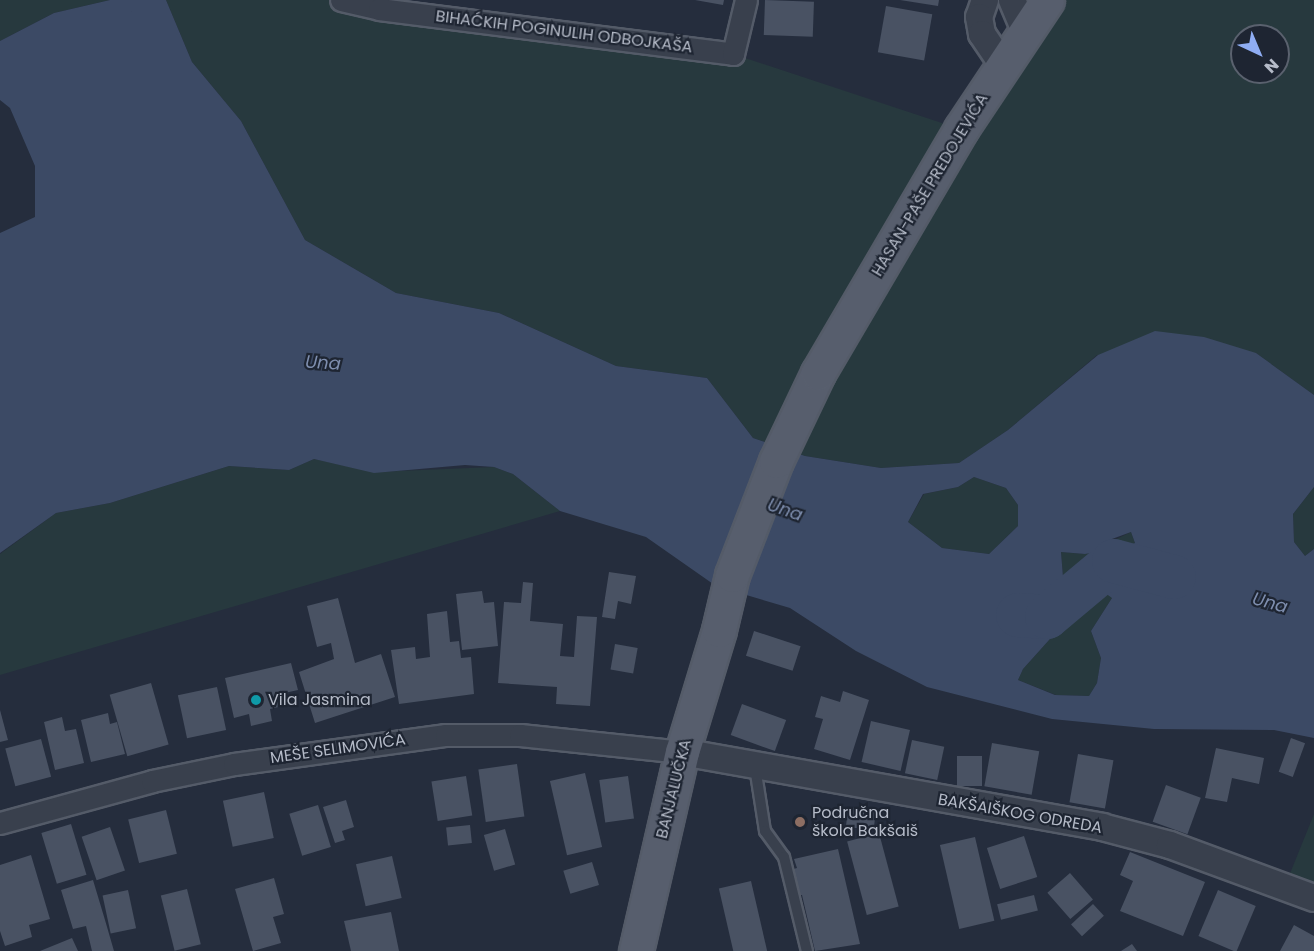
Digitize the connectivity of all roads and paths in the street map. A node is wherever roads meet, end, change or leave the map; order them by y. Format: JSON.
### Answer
{"nodes":[{"id":1,"x":341,"y":0,"type":"edge"},
{"id":2,"x":746,"y":0,"type":"edge"},
{"id":3,"x":985,"y":0,"type":"edge"},
{"id":4,"x":1012,"y":0,"type":"edge"},
{"id":5,"x":1047,"y":0,"type":"edge"},
{"id":6,"x":1025,"y":31,"type":"junction"},
{"id":7,"x":1002,"y":64,"type":"junction"},
{"id":8,"x":719,"y":630,"type":"joint"},
{"id":9,"x":682,"y":752,"type":"junction"},
{"id":10,"x":755,"y":767,"type":"junction"},
{"id":11,"x":0,"y":823,"type":"edge"},
{"id":12,"x":1314,"y":898,"type":"edge"},
{"id":13,"x":636,"y":951,"type":"edge"},
{"id":14,"x":807,"y":951,"type":"edge"}],
"edges":[{"from":1,"to":2,"type":"street","name":"BIHAĆKIH POGINULIH ODBOJKAŠA"},
{"from":3,"to":7,"type":"street"},
{"from":4,"to":6,"type":"street"},
{"from":5,"to":6,"type":"main road","name":"HASAN-PAŠE PREDOJEVIĆA"},
{"from":6,"to":7,"type":"main road","name":"HASAN-PAŠE PREDOJEVIĆA"},
{"from":7,"to":8,"type":"main road","name":"HASAN-PAŠE PREDOJEVIĆA"},
{"from":8,"to":9,"type":"main road","name":"BANJALUČKA"},
{"from":9,"to":10,"type":"street","name":"BAKŠAIŠKOG ODREDA"},
{"from":9,"to":11,"type":"street","name":"MEŠE SELIMOVIĆA"},
{"from":9,"to":13,"type":"main road","name":"BANJALUČKA"},
{"from":10,"to":12,"type":"street","name":"BAKŠAIŠKOG ODREDA"},
{"from":10,"to":14,"type":"lane"}]}
